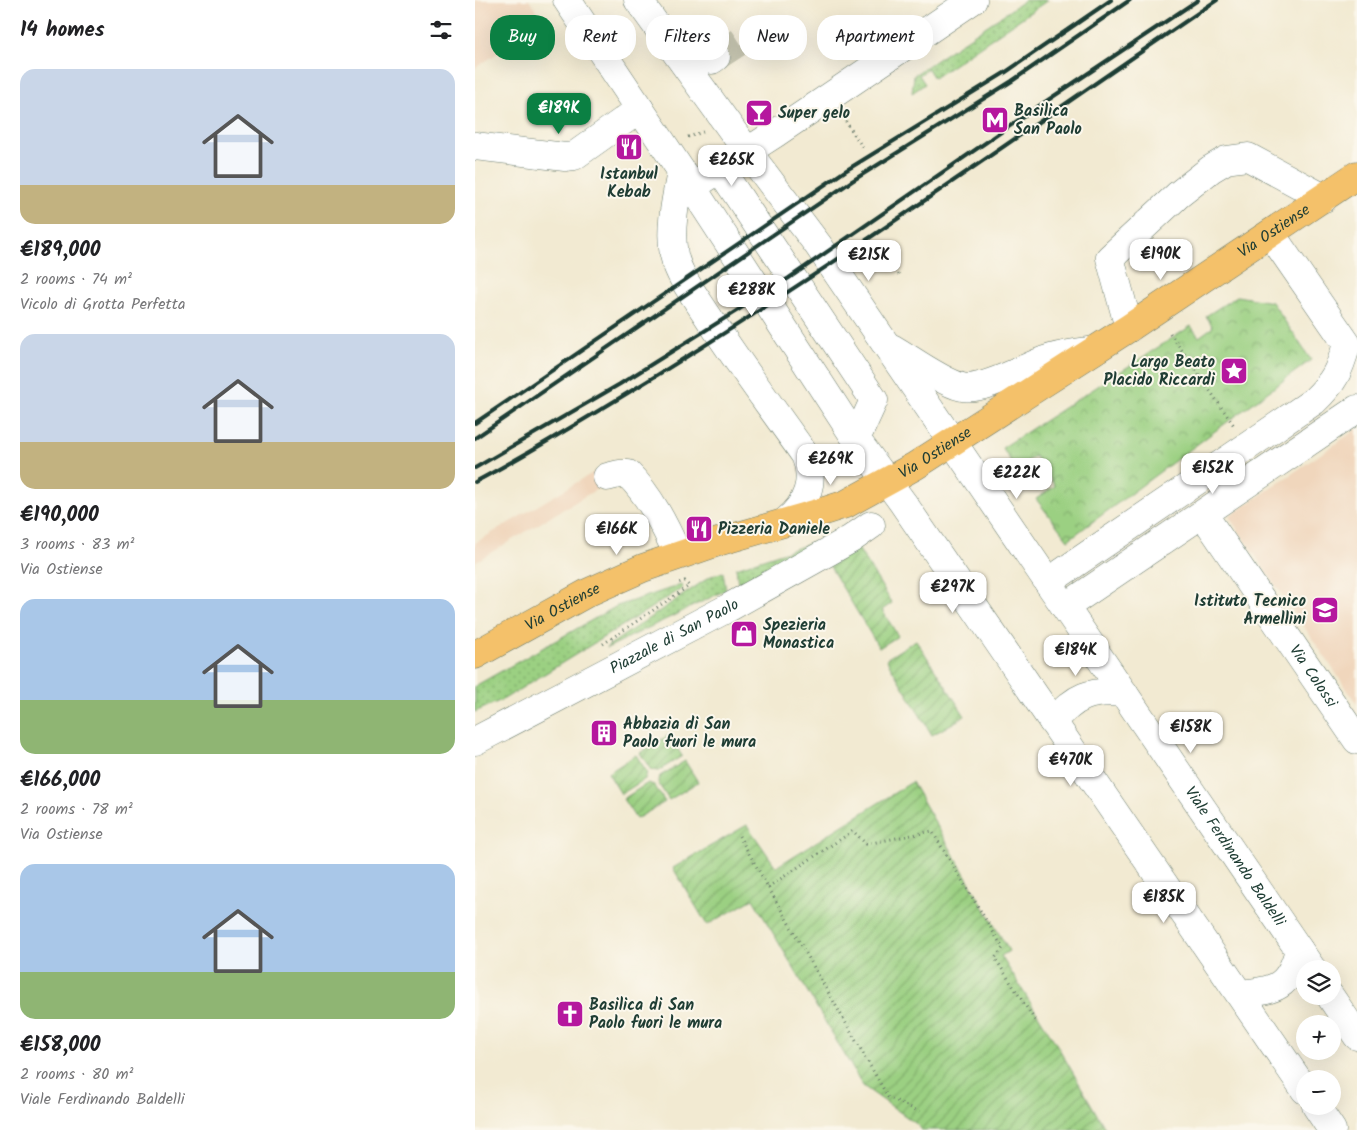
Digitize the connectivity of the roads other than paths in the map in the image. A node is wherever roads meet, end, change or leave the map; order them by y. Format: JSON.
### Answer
{"nodes":[{"id":1,"x":567,"y":0,"type":"edge"},
{"id":2,"x":638,"y":0,"type":"edge"},
{"id":3,"x":973,"y":0,"type":"edge"},
{"id":4,"x":640,"y":109,"type":"junction"},
{"id":5,"x":475,"y":146,"type":"edge"},
{"id":6,"x":747,"y":151,"type":"junction"},
{"id":7,"x":720,"y":169,"type":"junction"},
{"id":8,"x":1357,"y":175,"type":"edge"},
{"id":9,"x":687,"y":180,"type":"junction"},
{"id":10,"x":1325,"y":198,"type":"junction"},
{"id":11,"x":1271,"y":234,"type":"junction"},
{"id":12,"x":1129,"y":328,"type":"junction"},
{"id":13,"x":886,"y":345,"type":"junction"},
{"id":14,"x":1354,"y":346,"type":"edge"},
{"id":15,"x":1094,"y":350,"type":"junction"},
{"id":16,"x":1357,"y":409,"type":"edge"},
{"id":17,"x":855,"y":439,"type":"junction"},
{"id":18,"x":951,"y":442,"type":"junction"},
{"id":19,"x":607,"y":477,"type":"dead end"},
{"id":20,"x":887,"y":482,"type":"junction"},
{"id":21,"x":1203,"y":514,"type":"junction"},
{"id":22,"x":787,"y":521,"type":"junction"},
{"id":23,"x":871,"y":525,"type":"dead end"},
{"id":24,"x":678,"y":555,"type":"junction"},
{"id":25,"x":1048,"y":582,"type":"junction"},
{"id":26,"x":1065,"y":607,"type":"junction"},
{"id":27,"x":475,"y":655,"type":"edge"},
{"id":28,"x":1124,"y":693,"type":"junction"},
{"id":29,"x":1053,"y":722,"type":"junction"},
{"id":30,"x":1357,"y":740,"type":"edge"},
{"id":31,"x":475,"y":741,"type":"edge"},
{"id":32,"x":1305,"y":959,"type":"edge"},
{"id":33,"x":1240,"y":994,"type":"junction"},
{"id":34,"x":1336,"y":1005,"type":"edge"},
{"id":35,"x":1357,"y":1036,"type":"edge"},
{"id":36,"x":1296,"y":1077,"type":"edge"},
{"id":37,"x":1322,"y":1115,"type":"edge"},
{"id":38,"x":1332,"y":1130,"type":"edge"}],
"edges":[{"from":1,"to":4,"type":"street"},
{"from":2,"to":6,"type":"street","name":"Viale Ferdinando Baldelli"},
{"from":3,"to":6,"type":"street"},
{"from":4,"to":5,"type":"street"},
{"from":4,"to":9,"type":"street"},
{"from":6,"to":7,"type":"street"},
{"from":6,"to":13,"type":"street","name":"Viale Ferdinando Baldelli"},
{"from":7,"to":9,"type":"street"},
{"from":7,"to":17,"type":"street"},
{"from":8,"to":10,"type":"main road","name":"Via Ostiense"},
{"from":9,"to":17,"type":"street"},
{"from":9,"to":22,"type":"street"},
{"from":10,"to":11,"type":"main road","name":"Via Ostiense"},
{"from":10,"to":12,"type":"street"},
{"from":11,"to":12,"type":"main road","name":"Via Ostiense"},
{"from":11,"to":14,"type":"street"},
{"from":12,"to":15,"type":"main road","name":"Via Ostiense"},
{"from":13,"to":15,"type":"street"},
{"from":13,"to":18,"type":"street","name":"Viale Ferdinando Baldelli"},
{"from":14,"to":25,"type":"street"},
{"from":15,"to":18,"type":"main road","name":"Via Ostiense"},
{"from":16,"to":21,"type":"street"},
{"from":17,"to":20,"type":"street"},
{"from":18,"to":20,"type":"main road","name":"Via Ostiense"},
{"from":18,"to":25,"type":"street","name":"Viale Ferdinando Baldelli"},
{"from":19,"to":24,"type":"street"},
{"from":20,"to":22,"type":"main road","name":"Via Ostiense"},
{"from":20,"to":29,"type":"street"},
{"from":21,"to":26,"type":"street"},
{"from":21,"to":30,"type":"street","name":"Via Colossi"},
{"from":22,"to":24,"type":"main road","name":"Via Ostiense"},
{"from":23,"to":31,"type":"street","name":"Piazzale di San Paolo"},
{"from":24,"to":27,"type":"main road","name":"Via Ostiense"},
{"from":25,"to":26,"type":"street","name":"Viale Ferdinando Baldelli"},
{"from":26,"to":28,"type":"street","name":"Viale Ferdinando Baldelli"},
{"from":28,"to":29,"type":"street"},
{"from":28,"to":32,"type":"street","name":"Viale Ferdinando Baldelli"},
{"from":29,"to":33,"type":"street"},
{"from":32,"to":33,"type":"street"},
{"from":33,"to":36,"type":"street"},
{"from":34,"to":35,"type":"street"},
{"from":37,"to":38,"type":"street"}]}
